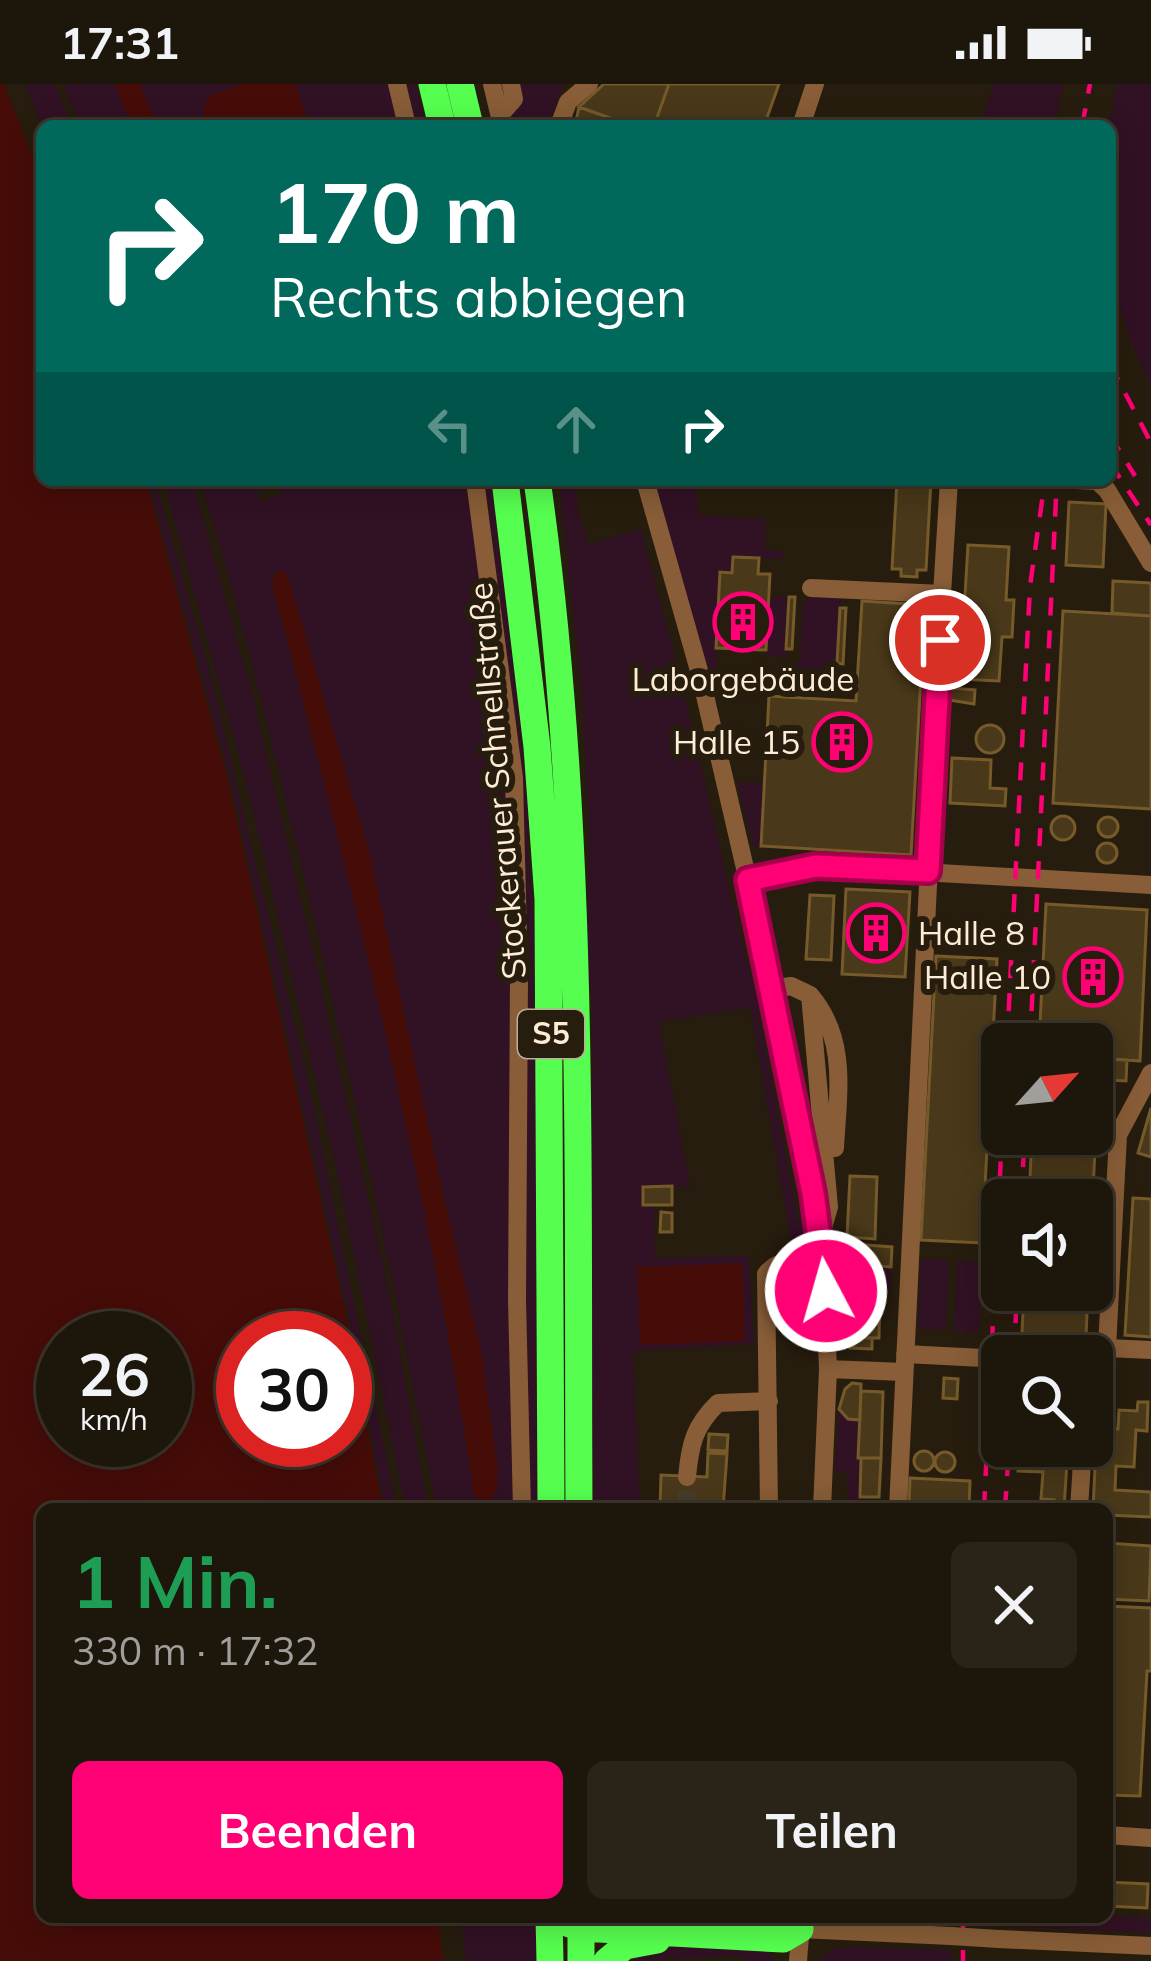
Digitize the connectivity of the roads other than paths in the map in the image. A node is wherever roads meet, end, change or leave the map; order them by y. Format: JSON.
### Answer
{"nodes":[{"id":1,"x":397,"y":84,"type":"edge"},
{"id":2,"x":432,"y":84,"type":"edge"},
{"id":3,"x":460,"y":84,"type":"edge"},
{"id":4,"x":492,"y":84,"type":"edge"},
{"id":5,"x":511,"y":84,"type":"edge"},
{"id":6,"x":589,"y":84,"type":"edge"},
{"id":7,"x":815,"y":84,"type":"edge"},
{"id":8,"x":406,"y":120,"type":"edge"},
{"id":9,"x":441,"y":120,"type":"edge"},
{"id":10,"x":469,"y":120,"type":"edge"},
{"id":11,"x":501,"y":120,"type":"edge"},
{"id":12,"x":502,"y":120,"type":"edge"},
{"id":13,"x":561,"y":120,"type":"edge"},
{"id":14,"x":803,"y":120,"type":"edge"},
{"id":15,"x":476,"y":486,"type":"edge"},
{"id":16,"x":506,"y":486,"type":"edge"},
{"id":17,"x":538,"y":486,"type":"edge"},
{"id":18,"x":548,"y":486,"type":"edge"},
{"id":19,"x":647,"y":486,"type":"edge"},
{"id":20,"x":949,"y":486,"type":"edge"},
{"id":21,"x":1102,"y":486,"type":"edge"},
{"id":22,"x":542,"y":518,"type":"junction"},
{"id":23,"x":1151,"y":563,"type":"edge"},
{"id":24,"x":811,"y":588,"type":"dead end"},
{"id":25,"x":943,"y":594,"type":"junction"},
{"id":26,"x":928,"y":871,"type":"junction"},
{"id":27,"x":748,"y":880,"type":"junction"},
{"id":28,"x":1151,"y":885,"type":"edge"},
{"id":29,"x":773,"y":988,"type":"junction"},
{"id":30,"x":1151,"y":1073,"type":"edge"},
{"id":31,"x":820,"y":1234,"type":"junction"},
{"id":32,"x":825,"y":1269,"type":"junction"},
{"id":33,"x":1101,"y":1335,"type":"edge"},
{"id":34,"x":1151,"y":1350,"type":"edge"},
{"id":35,"x":1113,"y":1352,"type":"edge"},
{"id":36,"x":981,"y":1360,"type":"edge"},
{"id":37,"x":904,"y":1363,"type":"junction"},
{"id":38,"x":828,"y":1369,"type":"junction"},
{"id":39,"x":770,"y":1401,"type":"junction"},
{"id":40,"x":1082,"y":1467,"type":"edge"},
{"id":41,"x":687,"y":1477,"type":"tunnel mouth"},
{"id":42,"x":521,"y":1503,"type":"edge"},
{"id":43,"x":551,"y":1503,"type":"edge"},
{"id":44,"x":579,"y":1503,"type":"edge"},
{"id":45,"x":769,"y":1503,"type":"edge"},
{"id":46,"x":822,"y":1503,"type":"edge"},
{"id":47,"x":898,"y":1503,"type":"edge"},
{"id":48,"x":1079,"y":1503,"type":"edge"},
{"id":49,"x":1113,"y":1835,"type":"edge"},
{"id":50,"x":1151,"y":1838,"type":"edge"},
{"id":51,"x":550,"y":1923,"type":"edge"},
{"id":52,"x":581,"y":1923,"type":"edge"},
{"id":53,"x":795,"y":1923,"type":"edge"},
{"id":54,"x":796,"y":1923,"type":"edge"},
{"id":55,"x":817,"y":1923,"type":"edge"},
{"id":56,"x":719,"y":1936,"type":"junction"},
{"id":57,"x":1151,"y":1946,"type":"edge"},
{"id":58,"x":550,"y":1961,"type":"edge"},
{"id":59,"x":581,"y":1961,"type":"edge"},
{"id":60,"x":607,"y":1961,"type":"edge"},
{"id":61,"x":798,"y":1961,"type":"edge"}],
"edges":[{"from":1,"to":8,"type":"street"},
{"from":2,"to":9,"type":"highway"},
{"from":3,"to":10,"type":"highway"},
{"from":4,"to":11,"type":"street"},
{"from":5,"to":12,"type":"street"},
{"from":6,"to":13,"type":"street"},
{"from":7,"to":14,"type":"street"},
{"from":15,"to":42,"type":"street"},
{"from":16,"to":43,"type":"highway","name":"Stockerauer Schnellstraße","number":"S5"},
{"from":17,"to":22,"type":"highway","name":"Stockerauer Schnellstraße","number":"S5"},
{"from":18,"to":22,"type":"highway"},
{"from":19,"to":27,"type":"street"},
{"from":20,"to":25,"type":"street"},
{"from":21,"to":23,"type":"street"},
{"from":22,"to":44,"type":"highway","name":"Stockerauer Schnellstraße","number":"S5"},
{"from":24,"to":25,"type":"street"},
{"from":25,"to":26,"type":"street"},
{"from":26,"to":27,"type":"street"},
{"from":26,"to":28,"type":"street"},
{"from":26,"to":37,"type":"street"},
{"from":27,"to":29,"type":"street"},
{"from":29,"to":31,"type":"street"},
{"from":29,"to":31,"type":"street"},
{"from":30,"to":33,"type":"street"},
{"from":31,"to":32,"type":"street"},
{"from":32,"to":38,"type":"street"},
{"from":32,"to":39,"type":"street"},
{"from":34,"to":35,"type":"street"},
{"from":36,"to":37,"type":"street"},
{"from":37,"to":38,"type":"street"},
{"from":37,"to":47,"type":"street"},
{"from":38,"to":46,"type":"street"},
{"from":39,"to":41,"type":"street"},
{"from":39,"to":45,"type":"street"},
{"from":40,"to":48,"type":"street"},
{"from":49,"to":50,"type":"street"},
{"from":51,"to":58,"type":"highway"},
{"from":52,"to":56,"type":"highway"},
{"from":52,"to":59,"type":"highway"},
{"from":53,"to":56,"type":"highway"},
{"from":54,"to":61,"type":"street"},
{"from":55,"to":57,"type":"street","bridge":true},
{"from":56,"to":60,"type":"highway"}]}
